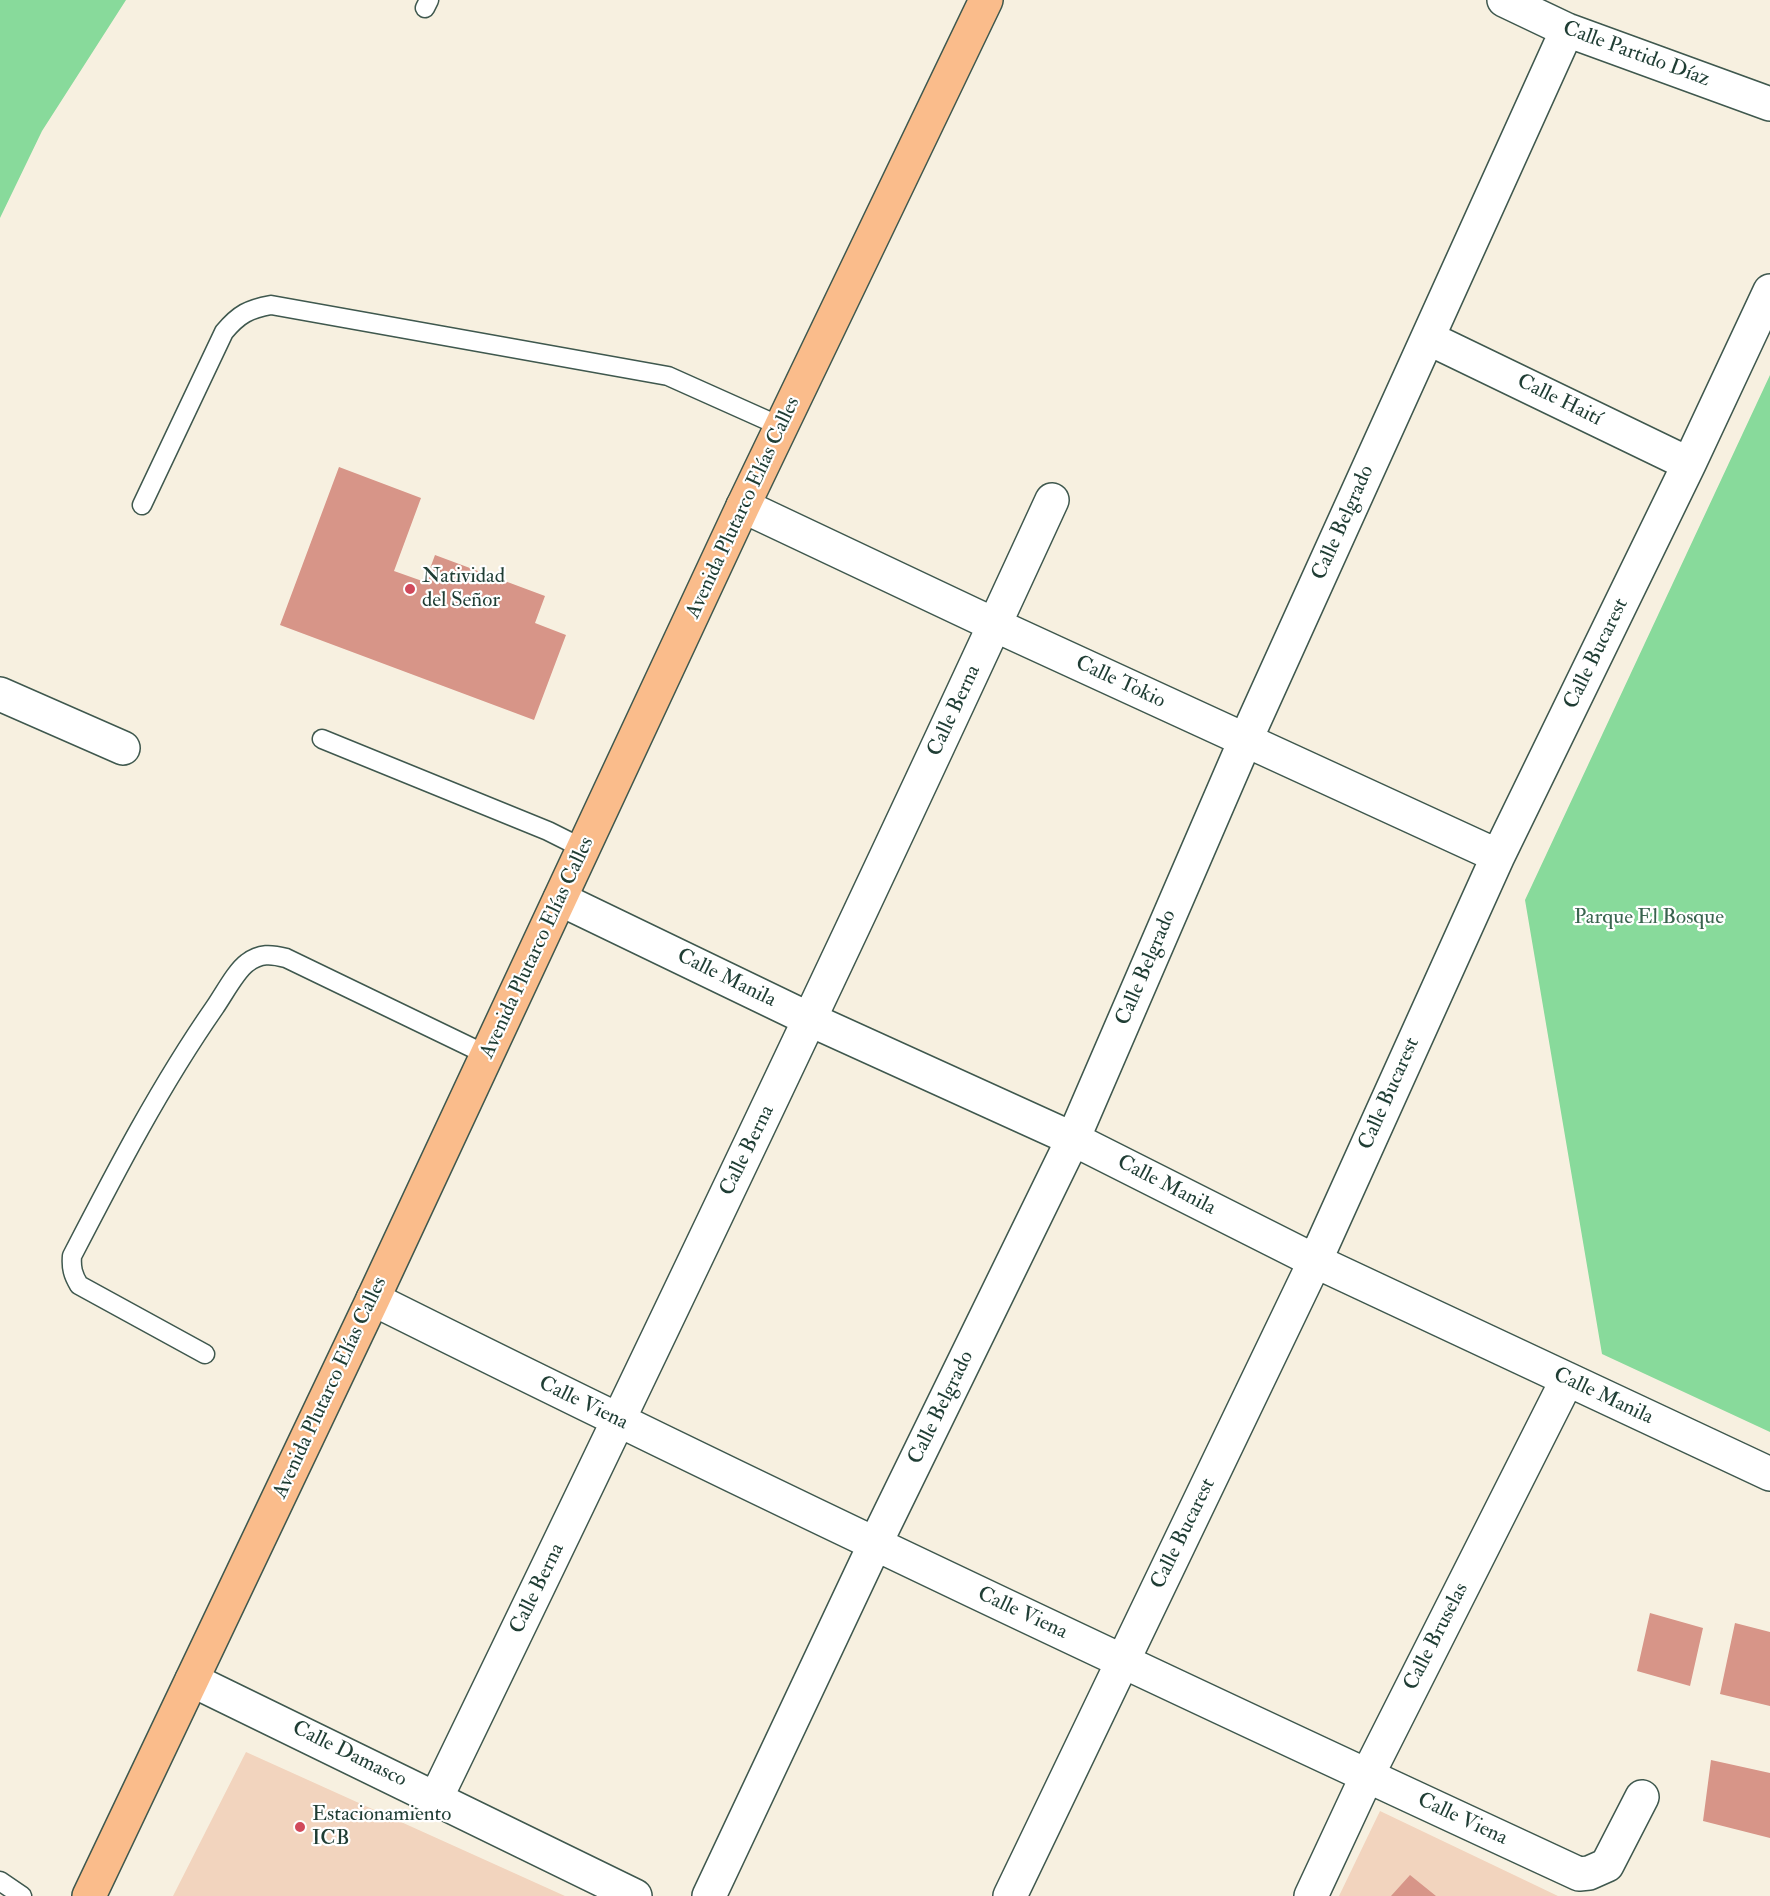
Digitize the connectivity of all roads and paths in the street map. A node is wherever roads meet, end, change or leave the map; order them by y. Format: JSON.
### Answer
{"nodes":[{"id":1,"x":986,"y":0,"type":"edge"},
{"id":2,"x":1504,"y":0,"type":"edge"},
{"id":3,"x":1567,"y":30,"type":"junction"},
{"id":4,"x":1770,"y":104,"type":"edge"},
{"id":5,"x":1770,"y":291,"type":"edge"},
{"id":6,"x":1428,"y":338,"type":"junction"},
{"id":7,"x":782,"y":427,"type":"junction"},
{"id":8,"x":1689,"y":465,"type":"junction"},
{"id":9,"x":1052,"y":500,"type":"dead end"},
{"id":10,"x":142,"y":505,"type":"dead end"},
{"id":11,"x":743,"y":506,"type":"junction"},
{"id":12,"x":995,"y":625,"type":"junction"},
{"id":13,"x":0,"y":694,"type":"edge"},
{"id":14,"x":322,"y":739,"type":"dead end"},
{"id":15,"x":1245,"y":741,"type":"junction"},
{"id":16,"x":123,"y":748,"type":"dead end"},
{"id":17,"x":584,"y":849,"type":"junction"},
{"id":18,"x":1498,"y":856,"type":"junction"},
{"id":19,"x":560,"y":899,"type":"junction"},
{"id":20,"x":811,"y":1020,"type":"junction"},
{"id":21,"x":487,"y":1055,"type":"junction"},
{"id":22,"x":1073,"y":1139,"type":"junction"},
{"id":23,"x":1315,"y":1261,"type":"junction"},
{"id":24,"x":373,"y":1299,"type":"junction"},
{"id":25,"x":205,"y":1354,"type":"dead end"},
{"id":26,"x":1567,"y":1380,"type":"junction"},
{"id":27,"x":619,"y":1422,"type":"junction"},
{"id":28,"x":1770,"y":1474,"type":"edge"},
{"id":29,"x":875,"y":1544,"type":"junction"},
{"id":30,"x":1122,"y":1661,"type":"junction"},
{"id":31,"x":192,"y":1680,"type":"junction"},
{"id":32,"x":1367,"y":1776,"type":"junction"},
{"id":33,"x":1642,"y":1797,"type":"dead end"},
{"id":34,"x":436,"y":1798,"type":"junction"},
{"id":35,"x":0,"y":1881,"type":"edge"},
{"id":36,"x":22,"y":1896,"type":"edge"},
{"id":37,"x":89,"y":1896,"type":"edge"},
{"id":38,"x":635,"y":1896,"type":"edge"},
{"id":39,"x":710,"y":1896,"type":"edge"},
{"id":40,"x":1010,"y":1896,"type":"edge"},
{"id":41,"x":1311,"y":1896,"type":"edge"}],
"edges":[{"from":1,"to":7,"type":"main road","name":"Avenida Plutarco Elías Calles"},
{"from":2,"to":3,"type":"street","name":"Calle Partido Díaz"},
{"from":3,"to":4,"type":"street","name":"Calle Partido Díaz"},
{"from":3,"to":6,"type":"street","name":"Calle Belgrado"},
{"from":5,"to":8,"type":"street","name":"Calle Bucarest"},
{"from":6,"to":8,"type":"street","name":"Calle Haití"},
{"from":6,"to":15,"type":"street","name":"Calle Belgrado"},
{"from":7,"to":10,"type":"lane"},
{"from":7,"to":11,"type":"main road","name":"Avenida Plutarco Elías Calles"},
{"from":8,"to":18,"type":"street","name":"Calle Bucarest"},
{"from":9,"to":12,"type":"street","name":"Calle Berna"},
{"from":11,"to":12,"type":"street","name":"Calle Tokio"},
{"from":11,"to":17,"type":"main road","name":"Avenida Plutarco Elías Calles"},
{"from":12,"to":15,"type":"street","name":"Calle Tokio"},
{"from":12,"to":20,"type":"street","name":"Calle Berna"},
{"from":13,"to":16,"type":"street"},
{"from":14,"to":17,"type":"lane"},
{"from":15,"to":18,"type":"street","name":"Calle Tokio"},
{"from":15,"to":22,"type":"street","name":"Calle Belgrado"},
{"from":17,"to":19,"type":"main road","name":"Avenida Plutarco Elías Calles"},
{"from":18,"to":23,"type":"street","name":"Calle Bucarest"},
{"from":19,"to":20,"type":"street","name":"Calle Manila"},
{"from":19,"to":21,"type":"main road","name":"Avenida Plutarco Elías Calles"},
{"from":20,"to":22,"type":"street","name":"Calle Manila"},
{"from":20,"to":27,"type":"street","name":"Calle Berna"},
{"from":21,"to":24,"type":"main road","name":"Avenida Plutarco Elías Calles"},
{"from":21,"to":25,"type":"lane"},
{"from":22,"to":23,"type":"street","name":"Calle Manila"},
{"from":22,"to":29,"type":"street","name":"Calle Belgrado"},
{"from":23,"to":26,"type":"street","name":"Calle Manila"},
{"from":23,"to":30,"type":"street","name":"Calle Bucarest"},
{"from":24,"to":27,"type":"street","name":"Calle Viena"},
{"from":24,"to":31,"type":"main road","name":"Avenida Plutarco Elías Calles"},
{"from":26,"to":28,"type":"street","name":"Calle Manila"},
{"from":26,"to":32,"type":"street","name":"Calle Bruselas"},
{"from":27,"to":29,"type":"street","name":"Calle Viena"},
{"from":27,"to":34,"type":"street","name":"Calle Berna"},
{"from":29,"to":30,"type":"street","name":"Calle Viena"},
{"from":29,"to":39,"type":"street","name":"Calle Belgrado"},
{"from":30,"to":32,"type":"street","name":"Calle Viena"},
{"from":30,"to":40,"type":"street","name":"Calle Bucarest"},
{"from":31,"to":34,"type":"street","name":"Calle Damasco"},
{"from":31,"to":37,"type":"main road","name":"Avenida Plutarco Elías Calles"},
{"from":32,"to":33,"type":"street","name":"Calle Viena"},
{"from":32,"to":41,"type":"street","name":"Calle Bruselas"},
{"from":34,"to":38,"type":"street","name":"Calle Damasco"},
{"from":35,"to":36,"type":"lane"}]}
